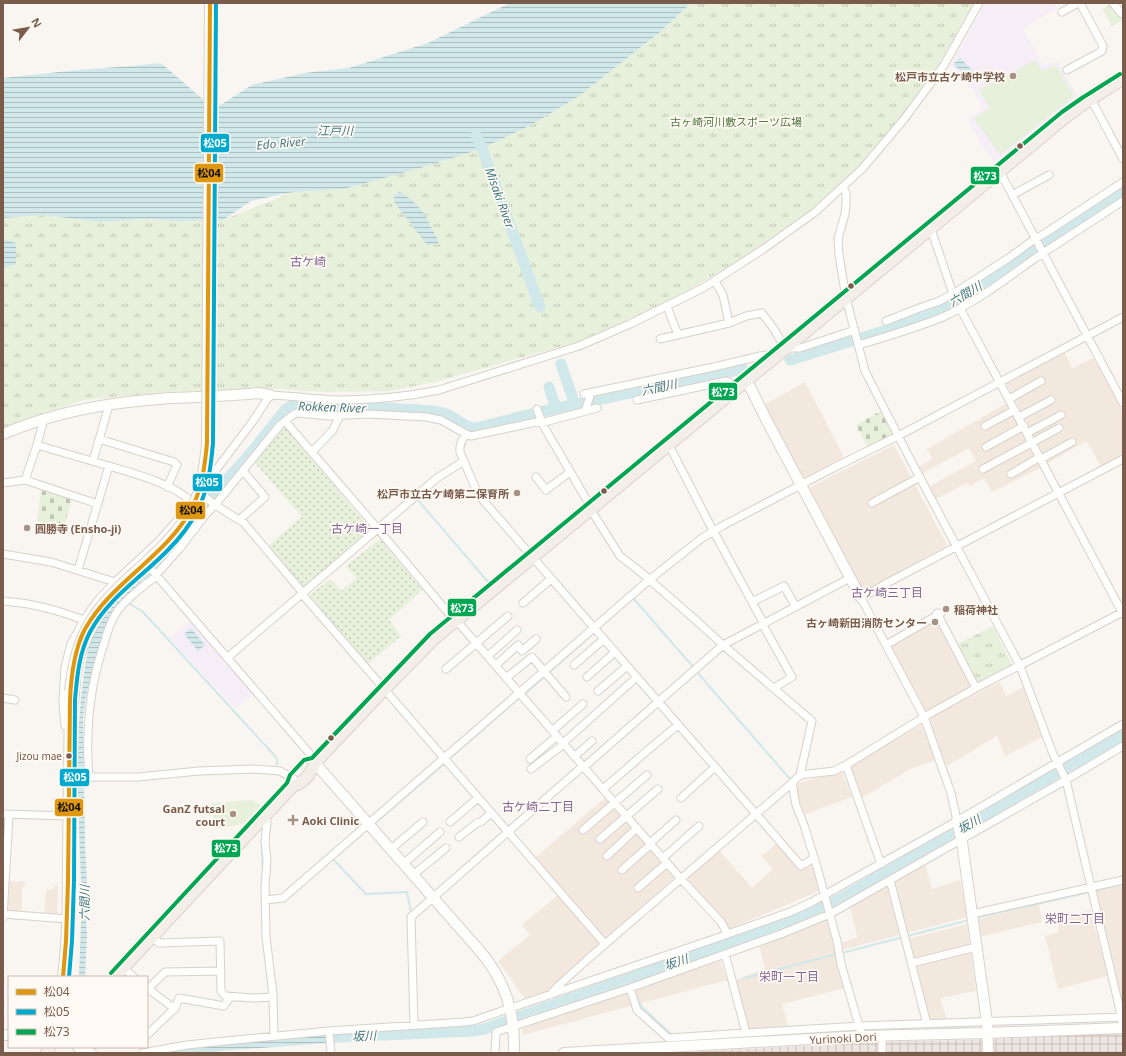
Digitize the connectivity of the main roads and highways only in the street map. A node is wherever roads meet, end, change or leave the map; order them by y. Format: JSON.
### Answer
{"nodes":[{"id":1,"x":1123,"y":79,"type":"edge"},
{"id":2,"x":115,"y":976,"type":"edge"}],
"edges":[{"from":1,"to":2,"type":"main road"}]}
